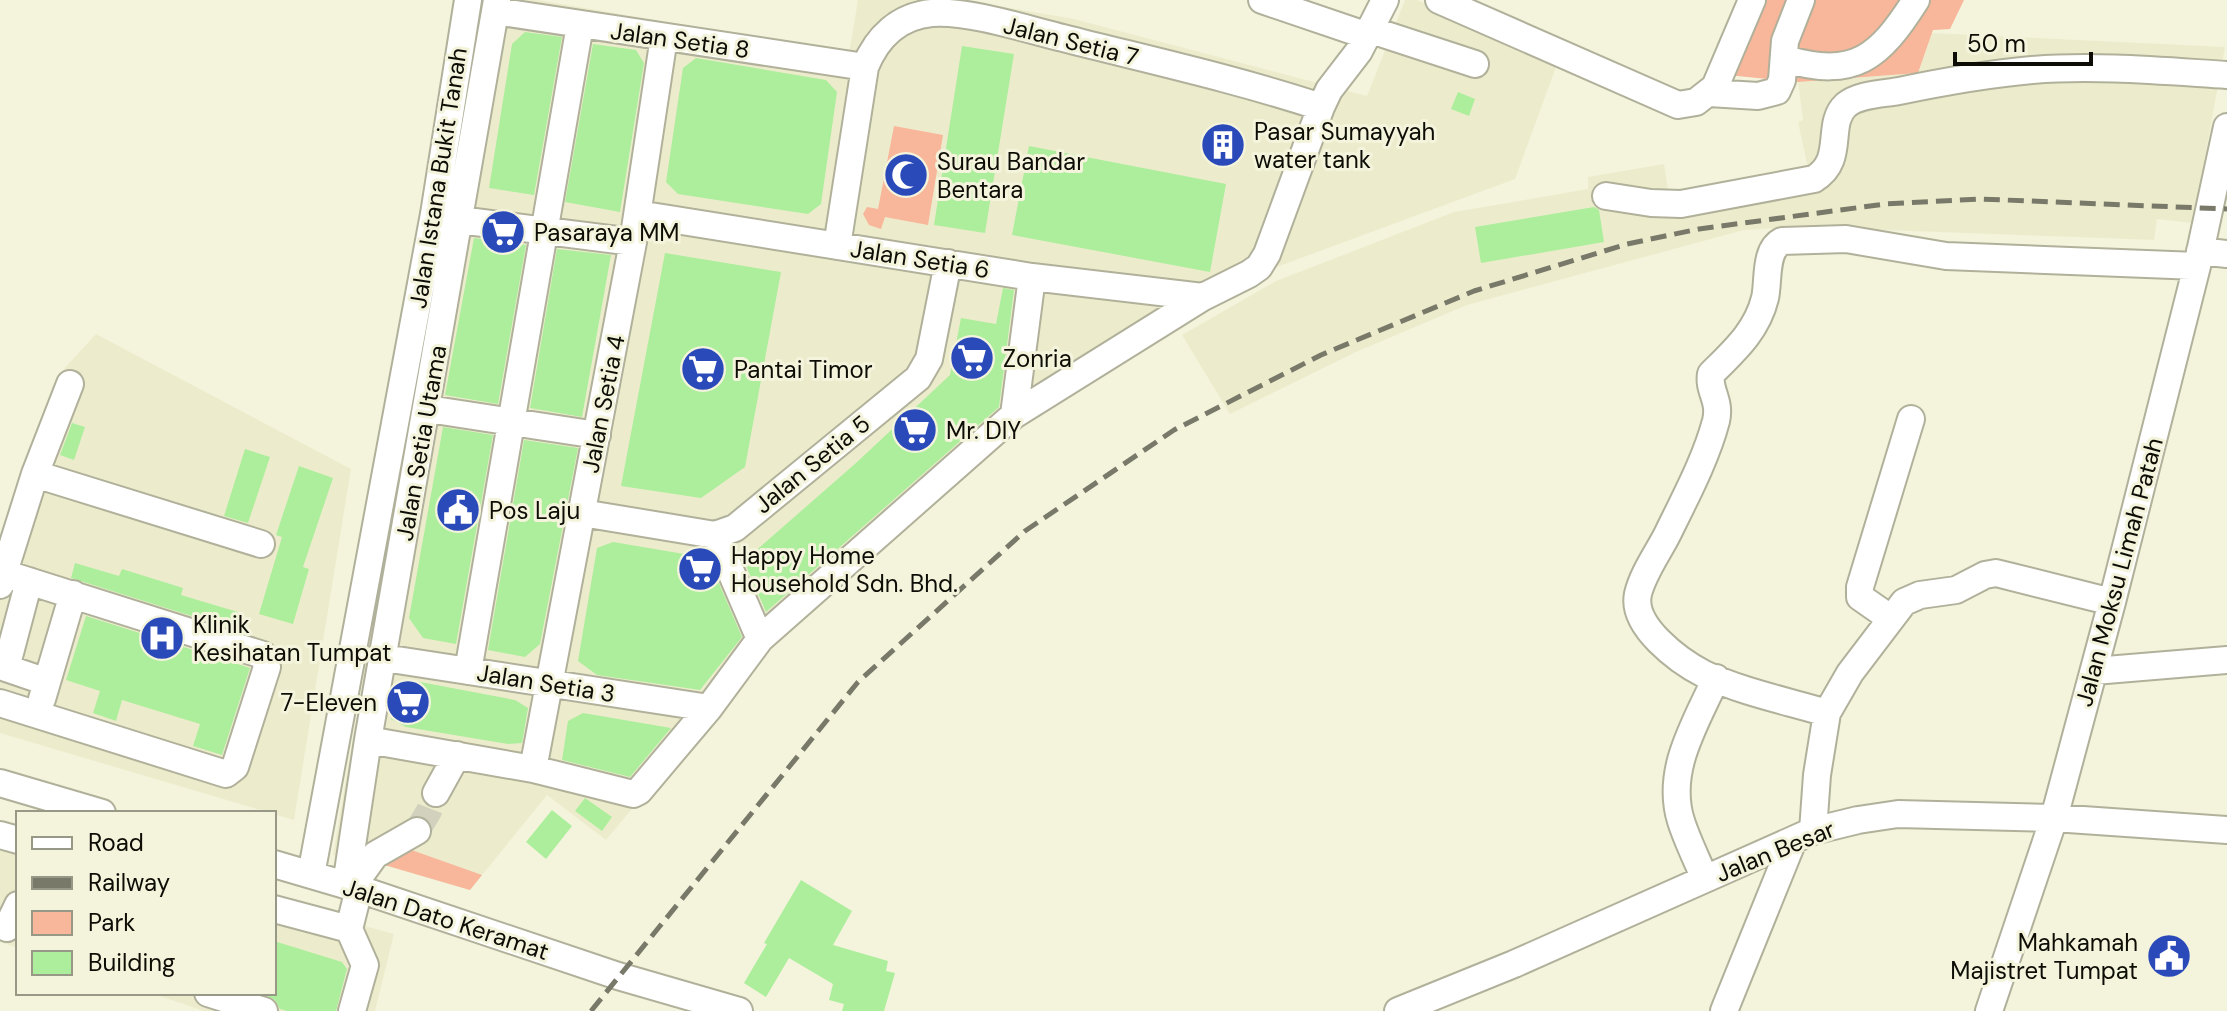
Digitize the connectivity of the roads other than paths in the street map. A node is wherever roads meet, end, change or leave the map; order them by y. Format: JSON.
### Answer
{"nodes":[{"id":1,"x":468,"y":0,"type":"edge"},
{"id":2,"x":893,"y":0,"type":"edge"},
{"id":3,"x":1262,"y":0,"type":"edge"},
{"id":4,"x":1385,"y":0,"type":"edge"},
{"id":5,"x":1439,"y":0,"type":"edge"},
{"id":6,"x":1752,"y":0,"type":"edge"},
{"id":7,"x":1801,"y":0,"type":"edge"},
{"id":8,"x":1916,"y":0,"type":"edge"},
{"id":9,"x":496,"y":6,"type":"edge"},
{"id":10,"x":580,"y":25,"type":"junction"},
{"id":11,"x":887,"y":33,"type":"junction"},
{"id":12,"x":1370,"y":33,"type":"junction"},
{"id":13,"x":664,"y":37,"type":"junction"},
{"id":14,"x":1785,"y":59,"type":"junction"},
{"id":15,"x":1475,"y":66,"type":"dead end"},
{"id":16,"x":865,"y":67,"type":"junction"},
{"id":17,"x":2227,"y":75,"type":"edge"},
{"id":18,"x":1709,"y":93,"type":"junction"},
{"id":19,"x":1321,"y":107,"type":"junction"},
{"id":20,"x":2227,"y":127,"type":"edge"},
{"id":21,"x":1606,"y":196,"type":"dead end"},
{"id":22,"x":638,"y":214,"type":"junction"},
{"id":23,"x":459,"y":220,"type":"junction"},
{"id":24,"x":545,"y":232,"type":"junction"},
{"id":25,"x":633,"y":242,"type":"junction"},
{"id":26,"x":837,"y":246,"type":"junction"},
{"id":27,"x":2227,"y":254,"type":"edge"},
{"id":28,"x":2198,"y":258,"type":"junction"},
{"id":29,"x":948,"y":263,"type":"junction"},
{"id":30,"x":1032,"y":277,"type":"junction"},
{"id":31,"x":1203,"y":297,"type":"junction"},
{"id":32,"x":70,"y":384,"type":"dead end"},
{"id":33,"x":428,"y":409,"type":"junction"},
{"id":34,"x":1014,"y":415,"type":"junction"},
{"id":35,"x":1911,"y":419,"type":"dead end"},
{"id":36,"x":512,"y":422,"type":"junction"},
{"id":37,"x":597,"y":435,"type":"junction"},
{"id":38,"x":35,"y":474,"type":"junction"},
{"id":39,"x":582,"y":513,"type":"junction"},
{"id":40,"x":715,"y":535,"type":"junction"},
{"id":41,"x":261,"y":544,"type":"dead end"},
{"id":42,"x":2,"y":579,"type":"edge"},
{"id":43,"x":29,"y":581,"type":"junction"},
{"id":44,"x":73,"y":594,"type":"junction"},
{"id":45,"x":2112,"y":602,"type":"junction"},
{"id":46,"x":1890,"y":618,"type":"junction"},
{"id":47,"x":760,"y":639,"type":"junction"},
{"id":48,"x":384,"y":658,"type":"junction"},
{"id":49,"x":2227,"y":660,"type":"edge"},
{"id":50,"x":468,"y":671,"type":"junction"},
{"id":51,"x":2094,"y":671,"type":"junction"},
{"id":52,"x":1716,"y":678,"type":"junction"},
{"id":53,"x":47,"y":682,"type":"junction"},
{"id":54,"x":549,"y":684,"type":"junction"},
{"id":55,"x":0,"y":703,"type":"edge"},
{"id":56,"x":709,"y":708,"type":"junction"},
{"id":57,"x":1827,"y":713,"type":"junction"},
{"id":58,"x":37,"y":714,"type":"junction"},
{"id":59,"x":368,"y":740,"type":"junction"},
{"id":60,"x":457,"y":755,"type":"junction"},
{"id":61,"x":533,"y":769,"type":"junction"},
{"id":62,"x":0,"y":783,"type":"edge"},
{"id":63,"x":436,"y":793,"type":"tunnel mouth"},
{"id":64,"x":64,"y":808,"type":"edge"},
{"id":65,"x":87,"y":811,"type":"edge"},
{"id":66,"x":2054,"y":818,"type":"junction"},
{"id":67,"x":2227,"y":830,"type":"edge"},
{"id":68,"x":417,"y":831,"type":"tunnel mouth"},
{"id":69,"x":1802,"y":837,"type":"junction"},
{"id":70,"x":276,"y":865,"type":"edge"},
{"id":71,"x":311,"y":875,"type":"junction"},
{"id":72,"x":1705,"y":879,"type":"junction"},
{"id":73,"x":352,"y":887,"type":"junction"},
{"id":74,"x":276,"y":910,"type":"edge"},
{"id":75,"x":349,"y":929,"type":"junction"},
{"id":76,"x":214,"y":995,"type":"edge"},
{"id":77,"x":264,"y":1011,"type":"edge"},
{"id":78,"x":352,"y":1011,"type":"edge"},
{"id":79,"x":739,"y":1011,"type":"edge"},
{"id":80,"x":1398,"y":1011,"type":"edge"},
{"id":81,"x":1724,"y":1011,"type":"edge"},
{"id":82,"x":1989,"y":1011,"type":"edge"}],
"edges":[{"from":1,"to":71,"type":"street","name":"Jalan Istana Bukit Tanah"},
{"from":2,"to":11,"type":"street"},
{"from":3,"to":12,"type":"street"},
{"from":4,"to":12,"type":"street"},
{"from":5,"to":18,"type":"street"},
{"from":6,"to":18,"type":"street"},
{"from":7,"to":14,"type":"street"},
{"from":8,"to":14,"type":"street"},
{"from":9,"to":10,"type":"street","name":"Jalan Setia 8"},
{"from":9,"to":23,"type":"street","name":"Jalan Setia Utama"},
{"from":10,"to":13,"type":"street","name":"Jalan Setia 8"},
{"from":10,"to":24,"type":"street"},
{"from":11,"to":16,"type":"street","name":"Jalan Setia 7"},
{"from":11,"to":19,"type":"street","name":"Jalan Setia 7"},
{"from":12,"to":15,"type":"street"},
{"from":12,"to":19,"type":"street"},
{"from":13,"to":16,"type":"street","name":"Jalan Setia 8"},
{"from":13,"to":22,"type":"street","name":"Jalan Setia 4"},
{"from":14,"to":18,"type":"street"},
{"from":16,"to":26,"type":"street","name":"Jalan Setia 7"},
{"from":17,"to":21,"type":"street"},
{"from":19,"to":31,"type":"street"},
{"from":20,"to":28,"type":"street","name":"Jalan Moksu Limah Patah"},
{"from":22,"to":25,"type":"street","name":"Jalan Setia 4"},
{"from":22,"to":26,"type":"street","name":"Jalan Setia 6"},
{"from":23,"to":24,"type":"street"},
{"from":23,"to":33,"type":"street","name":"Jalan Setia Utama"},
{"from":24,"to":25,"type":"street"},
{"from":24,"to":36,"type":"street"},
{"from":25,"to":37,"type":"street","name":"Jalan Setia 4"},
{"from":26,"to":29,"type":"street","name":"Jalan Setia 6"},
{"from":27,"to":28,"type":"street"},
{"from":28,"to":45,"type":"street","name":"Jalan Moksu Limah Patah"},
{"from":28,"to":52,"type":"street"},
{"from":29,"to":30,"type":"street","name":"Jalan Setia 6"},
{"from":29,"to":40,"type":"street","name":"Jalan Setia 5"},
{"from":30,"to":31,"type":"street","name":"Jalan Setia 6"},
{"from":30,"to":34,"type":"street"},
{"from":31,"to":34,"type":"street"},
{"from":32,"to":38,"type":"street"},
{"from":33,"to":36,"type":"street"},
{"from":33,"to":48,"type":"street","name":"Jalan Setia Utama"},
{"from":34,"to":47,"type":"street"},
{"from":35,"to":46,"type":"street"},
{"from":36,"to":37,"type":"street"},
{"from":36,"to":50,"type":"street"},
{"from":37,"to":39,"type":"street","name":"Jalan Setia 4"},
{"from":38,"to":41,"type":"street"},
{"from":38,"to":42,"type":"street"},
{"from":39,"to":40,"type":"street"},
{"from":39,"to":54,"type":"street","name":"Jalan Setia 4"},
{"from":40,"to":47,"type":"street"},
{"from":42,"to":43,"type":"street"},
{"from":43,"to":44,"type":"street"},
{"from":43,"to":53,"type":"street"},
{"from":44,"to":53,"type":"street"},
{"from":44,"to":58,"type":"street"},
{"from":45,"to":46,"type":"street"},
{"from":45,"to":51,"type":"street","name":"Jalan Moksu Limah Patah"},
{"from":46,"to":57,"type":"street"},
{"from":47,"to":56,"type":"street"},
{"from":48,"to":50,"type":"street","name":"Jalan Setia 3"},
{"from":48,"to":59,"type":"street","name":"Jalan Setia Utama"},
{"from":49,"to":51,"type":"street"},
{"from":50,"to":54,"type":"street","name":"Jalan Setia 3"},
{"from":51,"to":66,"type":"street","name":"Jalan Moksu Limah Patah"},
{"from":52,"to":57,"type":"street"},
{"from":52,"to":72,"type":"street"},
{"from":53,"to":58,"type":"street"},
{"from":54,"to":56,"type":"street","name":"Jalan Setia 3"},
{"from":54,"to":61,"type":"street","name":"Jalan Setia 4"},
{"from":55,"to":58,"type":"street"},
{"from":56,"to":61,"type":"street"},
{"from":57,"to":69,"type":"street"},
{"from":59,"to":60,"type":"street"},
{"from":59,"to":73,"type":"street","name":"Jalan Setia Utama"},
{"from":60,"to":61,"type":"street"},
{"from":60,"to":63,"type":"street"},
{"from":62,"to":64,"type":"street"},
{"from":64,"to":65,"type":"street"},
{"from":66,"to":67,"type":"street","name":"Jalan Besar"},
{"from":66,"to":69,"type":"street","name":"Jalan Besar"},
{"from":66,"to":82,"type":"street","name":"Jalan Moksu Limah Patah"},
{"from":68,"to":73,"type":"street"},
{"from":69,"to":72,"type":"street","name":"Jalan Besar"},
{"from":69,"to":81,"type":"street"},
{"from":70,"to":71,"type":"street","name":"Jalan Dato Keramat"},
{"from":71,"to":73,"type":"street","name":"Jalan Dato Keramat"},
{"from":72,"to":80,"type":"street","name":"Jalan Besar"},
{"from":73,"to":75,"type":"street","name":"Jalan Setia Utama"},
{"from":73,"to":79,"type":"street","name":"Jalan Dato Keramat"},
{"from":74,"to":75,"type":"street"},
{"from":75,"to":78,"type":"street"},
{"from":76,"to":77,"type":"street"}]}
